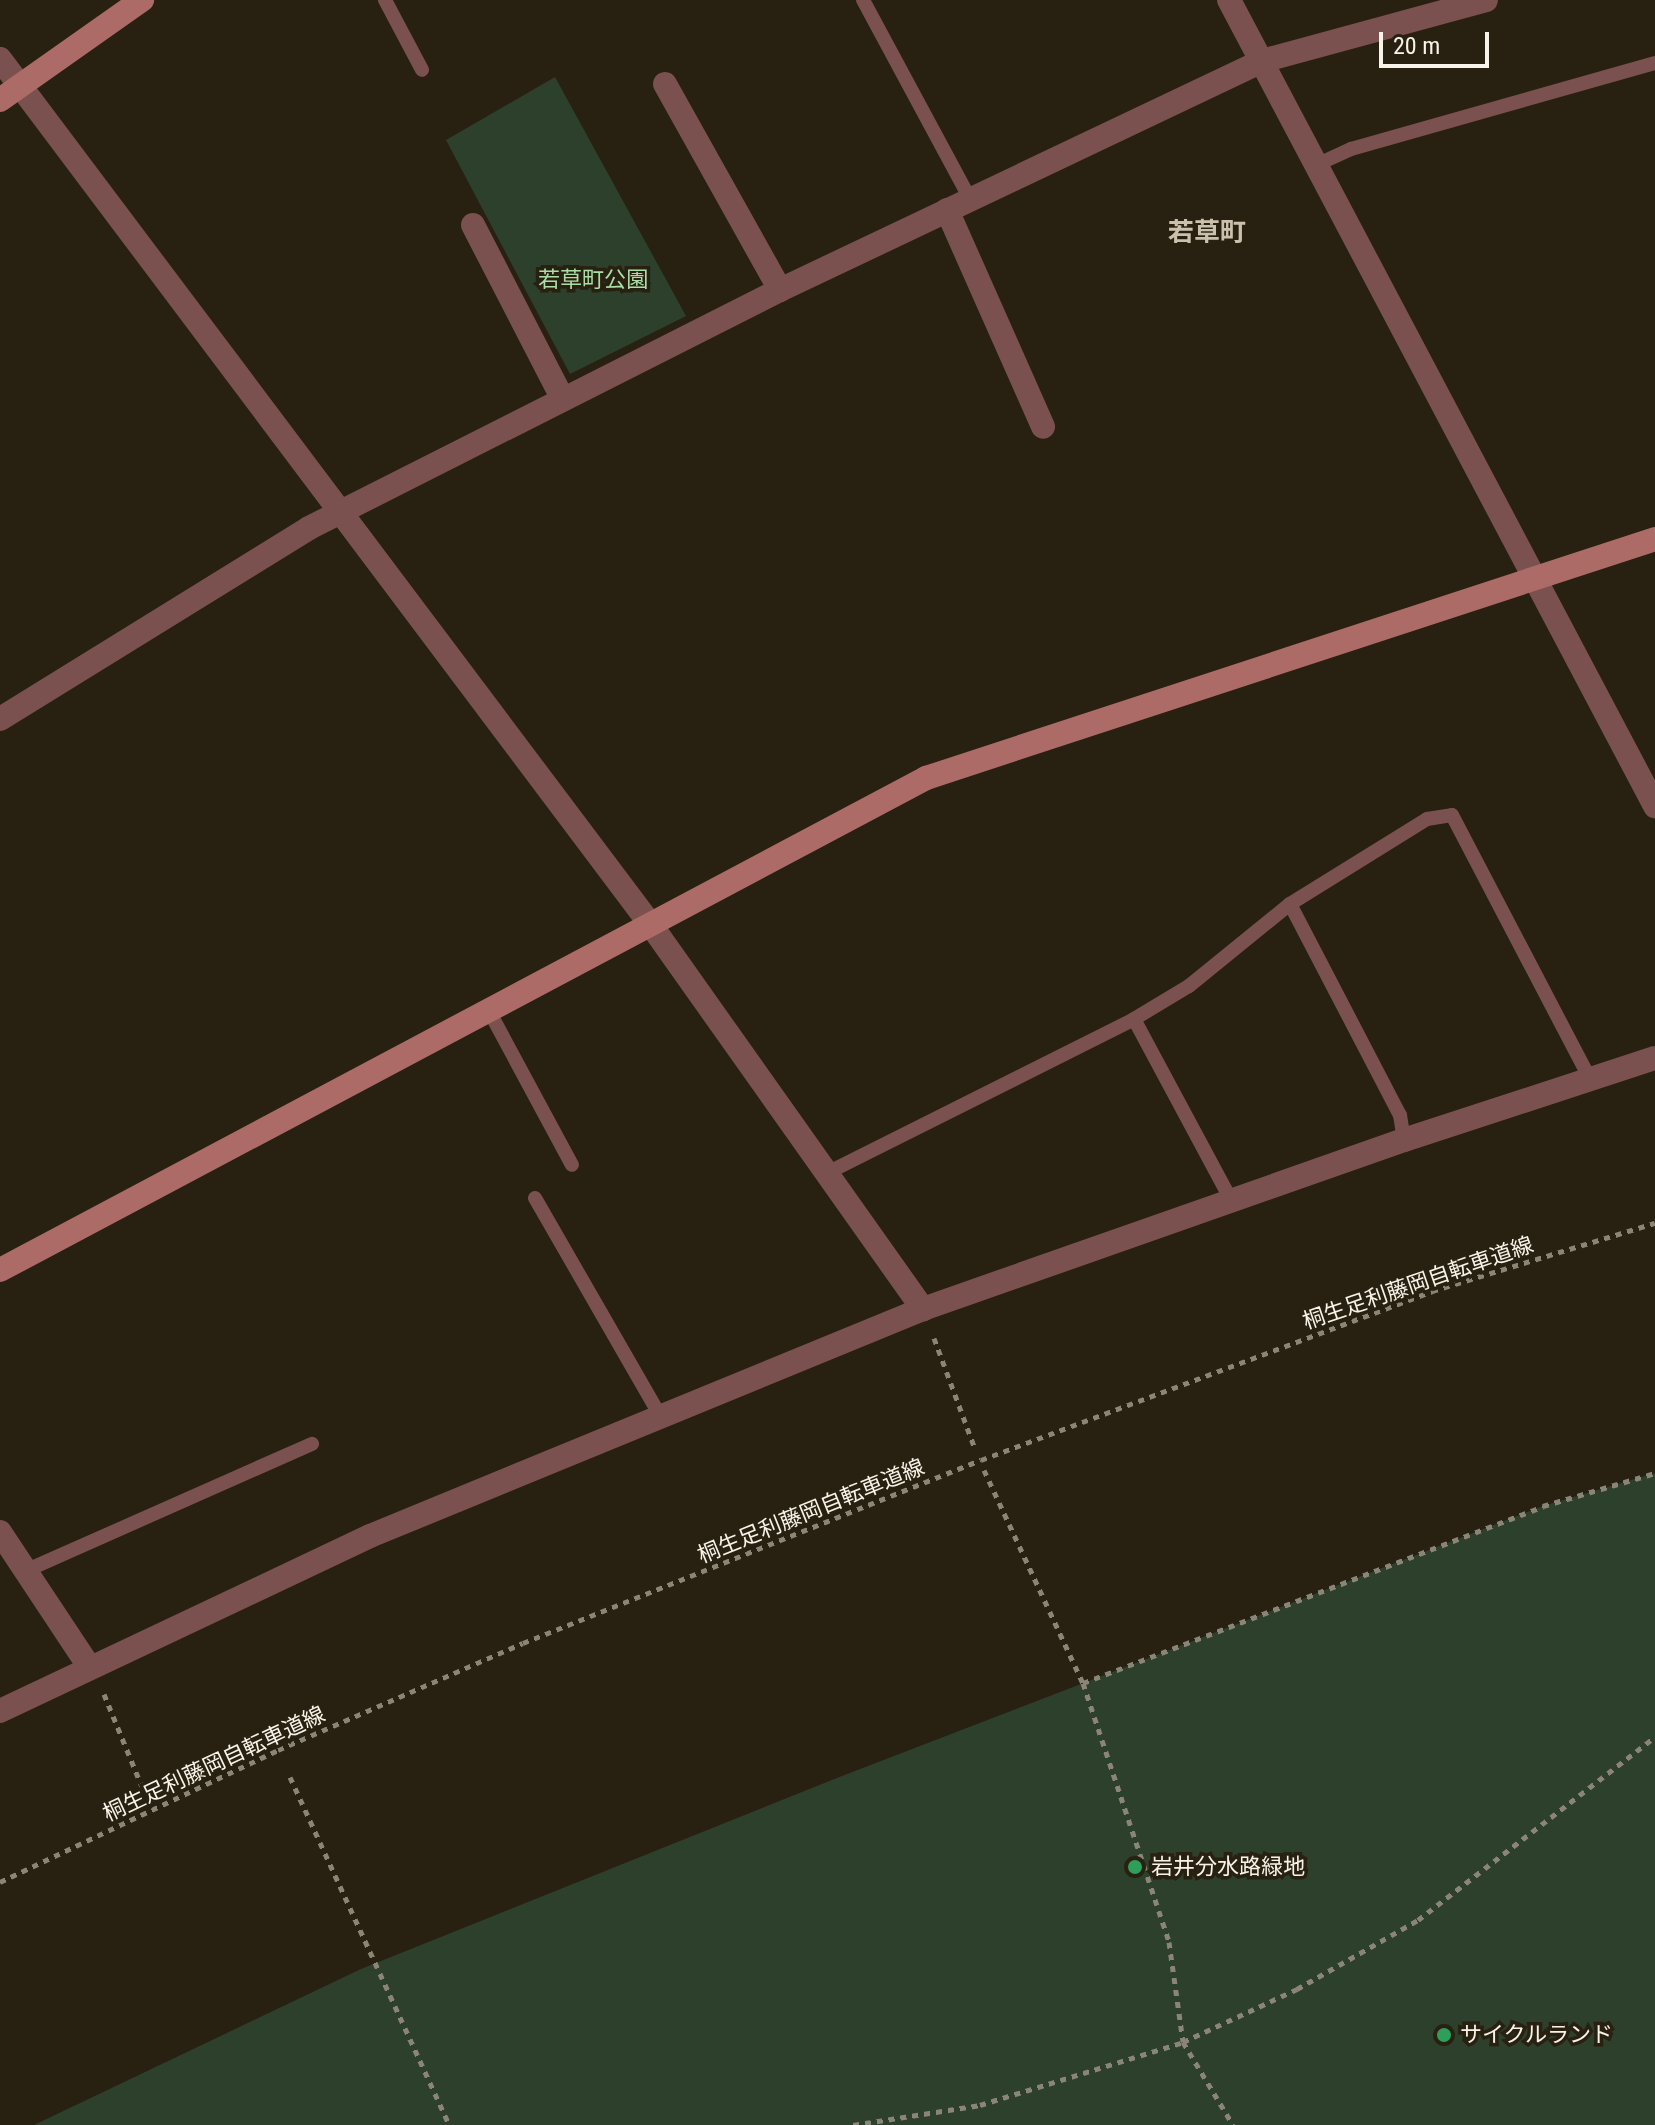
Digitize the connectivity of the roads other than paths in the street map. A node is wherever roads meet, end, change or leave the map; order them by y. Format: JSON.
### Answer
{"nodes":[{"id":1,"x":142,"y":0,"type":"edge"},
{"id":2,"x":385,"y":0,"type":"edge"},
{"id":3,"x":863,"y":0,"type":"edge"},
{"id":4,"x":1229,"y":0,"type":"edge"},
{"id":5,"x":1486,"y":0,"type":"edge"},
{"id":6,"x":0,"y":59,"type":"edge"},
{"id":7,"x":1262,"y":61,"type":"junction"},
{"id":8,"x":1655,"y":63,"type":"edge"},
{"id":9,"x":422,"y":70,"type":"dead end"},
{"id":10,"x":21,"y":83,"type":"junction"},
{"id":11,"x":665,"y":84,"type":"dead end"},
{"id":12,"x":0,"y":100,"type":"edge"},
{"id":13,"x":1314,"y":166,"type":"junction"},
{"id":14,"x":970,"y":199,"type":"junction"},
{"id":15,"x":947,"y":210,"type":"junction"},
{"id":16,"x":473,"y":225,"type":"dead end"},
{"id":17,"x":780,"y":290,"type":"junction"},
{"id":18,"x":563,"y":399,"type":"junction"},
{"id":19,"x":1043,"y":427,"type":"dead end"},
{"id":20,"x":340,"y":511,"type":"junction"},
{"id":21,"x":1655,"y":539,"type":"edge"},
{"id":22,"x":1536,"y":577,"type":"junction"},
{"id":23,"x":0,"y":719,"type":"edge"},
{"id":24,"x":1655,"y":806,"type":"edge"},
{"id":25,"x":1290,"y":904,"type":"junction"},
{"id":26,"x":651,"y":925,"type":"junction"},
{"id":27,"x":488,"y":1009,"type":"junction"},
{"id":28,"x":1134,"y":1019,"type":"junction"},
{"id":29,"x":1655,"y":1058,"type":"edge"},
{"id":30,"x":1590,"y":1079,"type":"junction"},
{"id":31,"x":1404,"y":1140,"type":"junction"},
{"id":32,"x":572,"y":1165,"type":"dead end"},
{"id":33,"x":829,"y":1172,"type":"junction"},
{"id":34,"x":535,"y":1198,"type":"dead end"},
{"id":35,"x":1231,"y":1200,"type":"junction"},
{"id":36,"x":0,"y":1270,"type":"edge"},
{"id":37,"x":923,"y":1309,"type":"junction"},
{"id":38,"x":660,"y":1415,"type":"junction"},
{"id":39,"x":312,"y":1444,"type":"dead end"},
{"id":40,"x":0,"y":1532,"type":"edge"},
{"id":41,"x":25,"y":1571,"type":"junction"},
{"id":42,"x":90,"y":1668,"type":"junction"},
{"id":43,"x":0,"y":1711,"type":"edge"}],
"edges":[{"from":1,"to":10,"type":"street"},
{"from":2,"to":9,"type":"lane"},
{"from":3,"to":14,"type":"lane"},
{"from":4,"to":7,"type":"street"},
{"from":5,"to":7,"type":"street"},
{"from":6,"to":10,"type":"street"},
{"from":7,"to":13,"type":"street"},
{"from":7,"to":14,"type":"street"},
{"from":8,"to":13,"type":"lane"},
{"from":10,"to":12,"type":"street"},
{"from":10,"to":20,"type":"street"},
{"from":11,"to":17,"type":"street"},
{"from":13,"to":22,"type":"street"},
{"from":14,"to":15,"type":"street"},
{"from":15,"to":17,"type":"street"},
{"from":15,"to":19,"type":"street"},
{"from":16,"to":18,"type":"street"},
{"from":17,"to":18,"type":"street"},
{"from":18,"to":20,"type":"street"},
{"from":20,"to":23,"type":"street"},
{"from":20,"to":26,"type":"street"},
{"from":21,"to":22,"type":"street"},
{"from":22,"to":24,"type":"street"},
{"from":22,"to":26,"type":"street"},
{"from":25,"to":28,"type":"lane"},
{"from":25,"to":30,"type":"lane"},
{"from":25,"to":31,"type":"lane"},
{"from":26,"to":27,"type":"street"},
{"from":26,"to":33,"type":"street"},
{"from":27,"to":32,"type":"lane"},
{"from":27,"to":36,"type":"street"},
{"from":28,"to":33,"type":"lane"},
{"from":28,"to":35,"type":"lane"},
{"from":29,"to":30,"type":"street"},
{"from":30,"to":31,"type":"street"},
{"from":31,"to":35,"type":"street"},
{"from":33,"to":37,"type":"street"},
{"from":34,"to":38,"type":"lane"},
{"from":35,"to":37,"type":"street"},
{"from":37,"to":38,"type":"street"},
{"from":38,"to":42,"type":"street"},
{"from":39,"to":41,"type":"lane"},
{"from":40,"to":41,"type":"street"},
{"from":41,"to":42,"type":"street"},
{"from":42,"to":43,"type":"street"}]}
